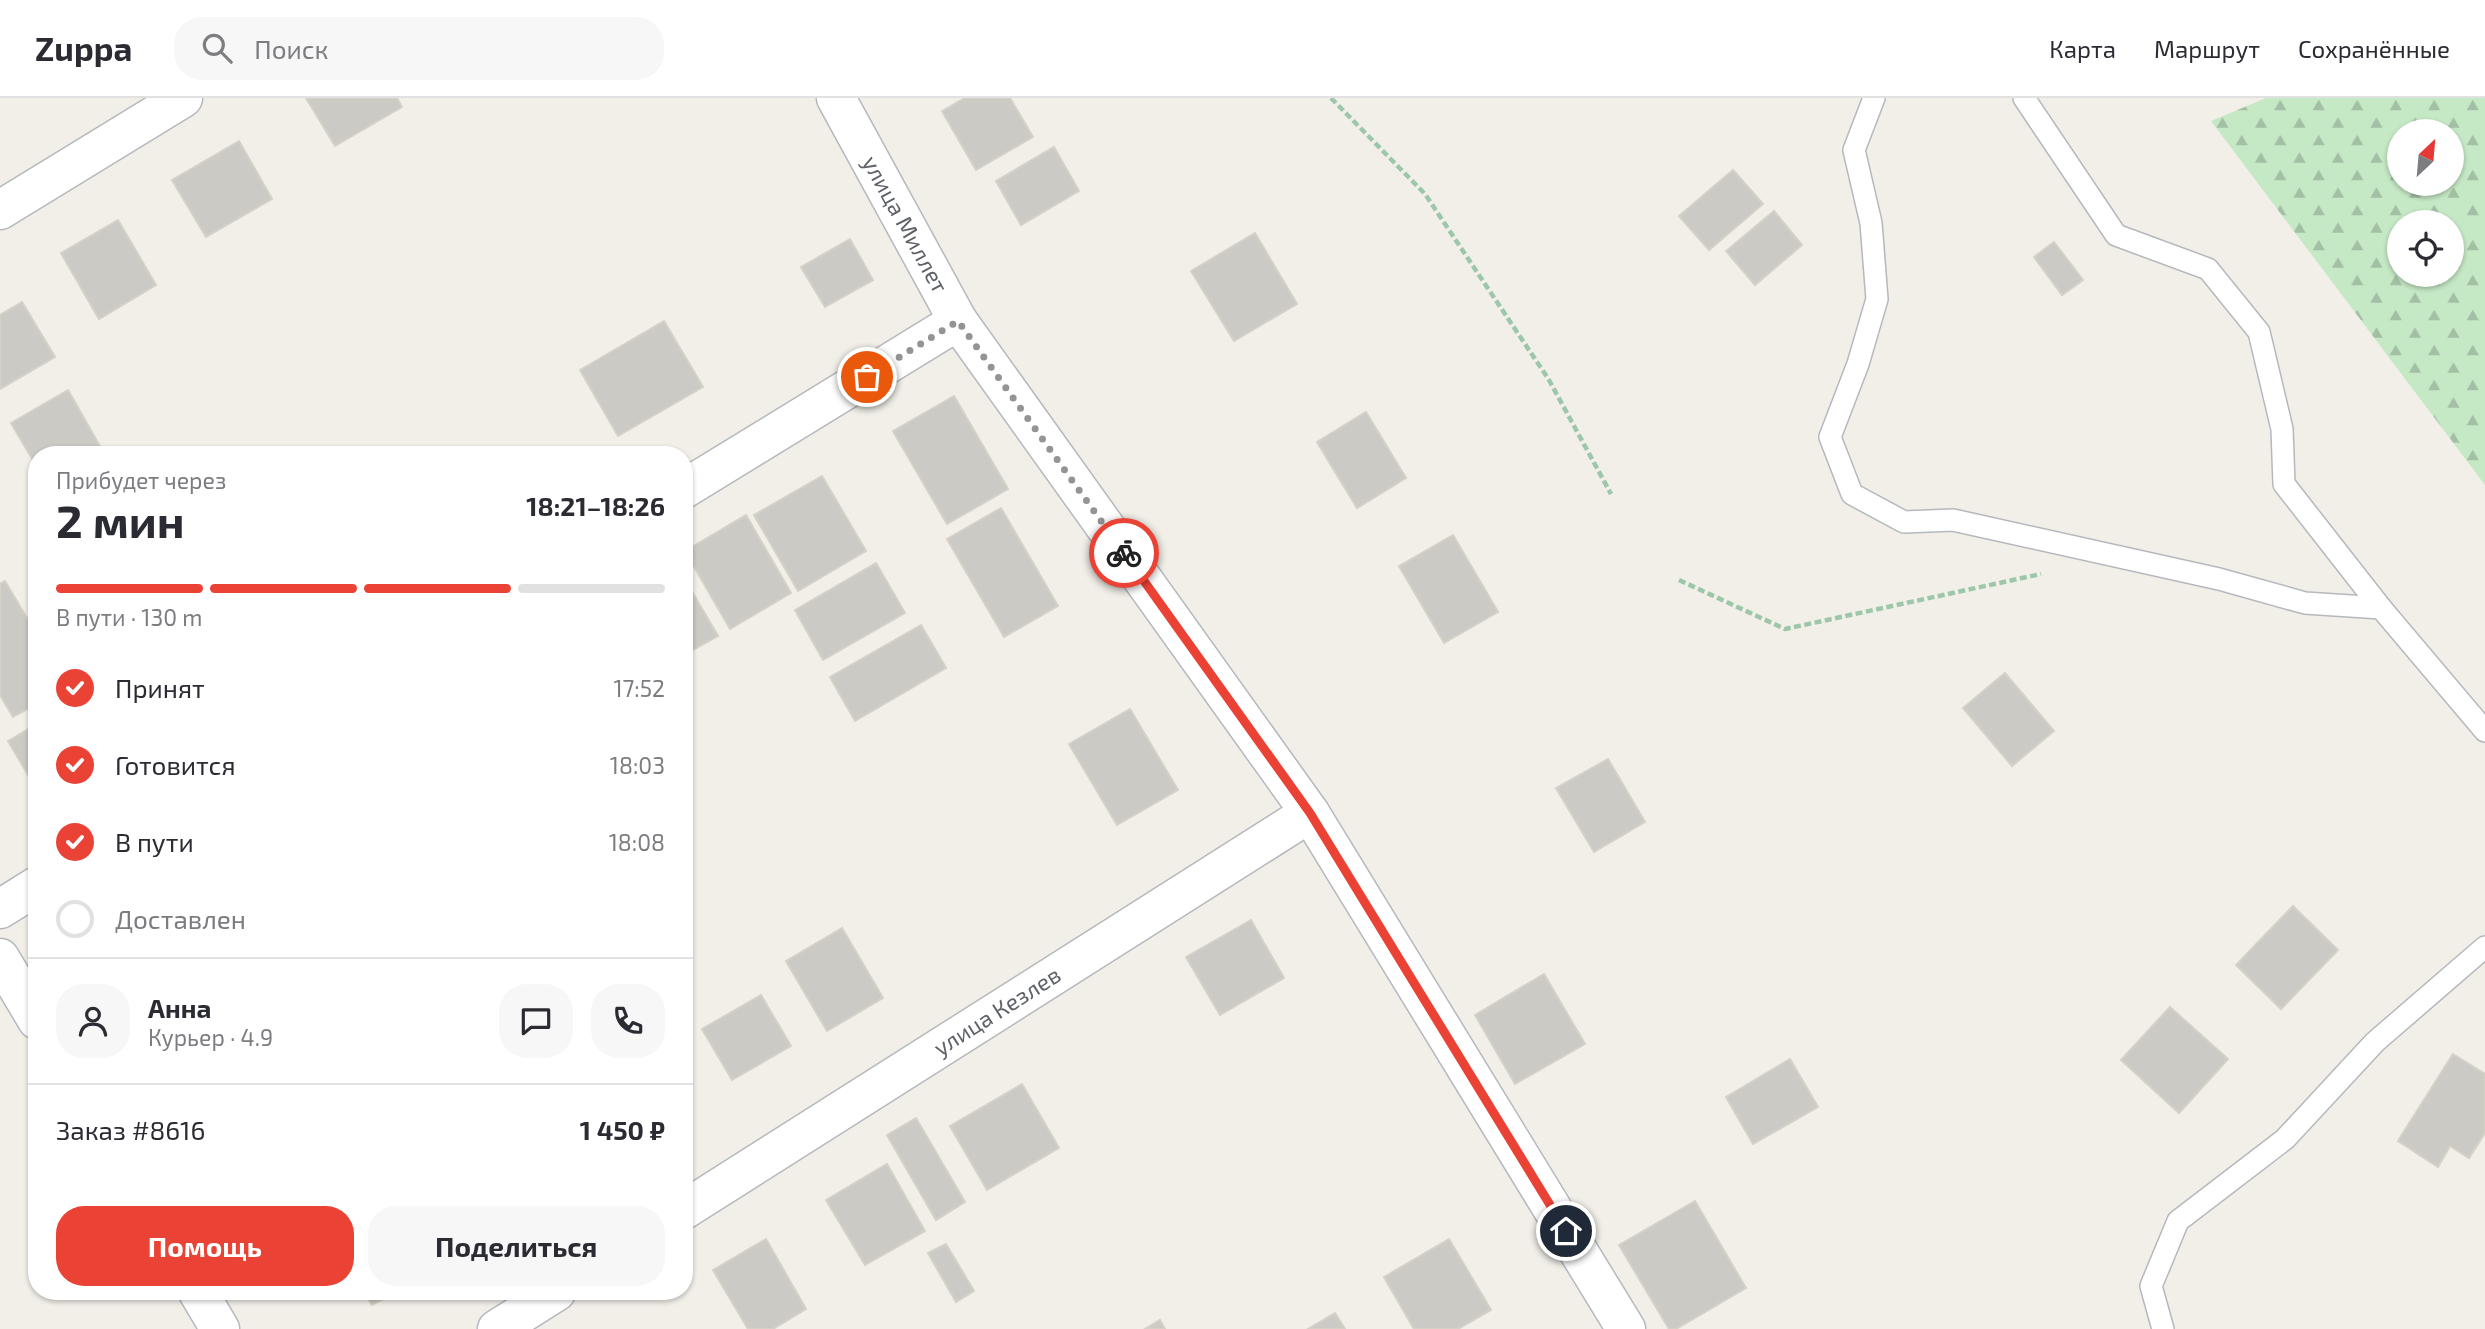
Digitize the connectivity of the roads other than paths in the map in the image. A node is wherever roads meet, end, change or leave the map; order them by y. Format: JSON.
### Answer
{"nodes":[{"id":1,"x":183,"y":98,"type":"edge"},
{"id":2,"x":836,"y":98,"type":"edge"},
{"id":3,"x":1874,"y":98,"type":"edge"},
{"id":4,"x":2024,"y":98,"type":"edge"},
{"id":5,"x":0,"y":210,"type":"edge"},
{"id":6,"x":958,"y":321,"type":"junction"},
{"id":7,"x":693,"y":483,"type":"edge"},
{"id":8,"x":2381,"y":608,"type":"junction"},
{"id":9,"x":2485,"y":731,"type":"edge"},
{"id":10,"x":1310,"y":813,"type":"junction"},
{"id":11,"x":28,"y":892,"type":"edge"},
{"id":12,"x":0,"y":909,"type":"edge"},
{"id":13,"x":2485,"y":947,"type":"edge"},
{"id":14,"x":0,"y":958,"type":"edge"},
{"id":15,"x":28,"y":1005,"type":"edge"},
{"id":16,"x":693,"y":1204,"type":"edge"},
{"id":17,"x":203,"y":1300,"type":"edge"},
{"id":18,"x":543,"y":1300,"type":"edge"},
{"id":19,"x":1621,"y":1327,"type":"edge"},
{"id":20,"x":220,"y":1329,"type":"edge"},
{"id":21,"x":497,"y":1329,"type":"edge"},
{"id":22,"x":2163,"y":1329,"type":"edge"}],
"edges":[{"from":1,"to":5,"type":"street"},
{"from":2,"to":6,"type":"street","name":"улица Миллет"},
{"from":3,"to":8,"type":"lane"},
{"from":4,"to":8,"type":"lane"},
{"from":6,"to":7,"type":"street"},
{"from":6,"to":10,"type":"street","name":"улица Миллет"},
{"from":8,"to":9,"type":"lane"},
{"from":10,"to":16,"type":"street","name":"улица Кезлев"},
{"from":10,"to":19,"type":"street","name":"улица Миллет"},
{"from":11,"to":12,"type":"street"},
{"from":13,"to":22,"type":"lane"},
{"from":14,"to":15,"type":"street"},
{"from":17,"to":20,"type":"street"},
{"from":18,"to":21,"type":"street"}]}
